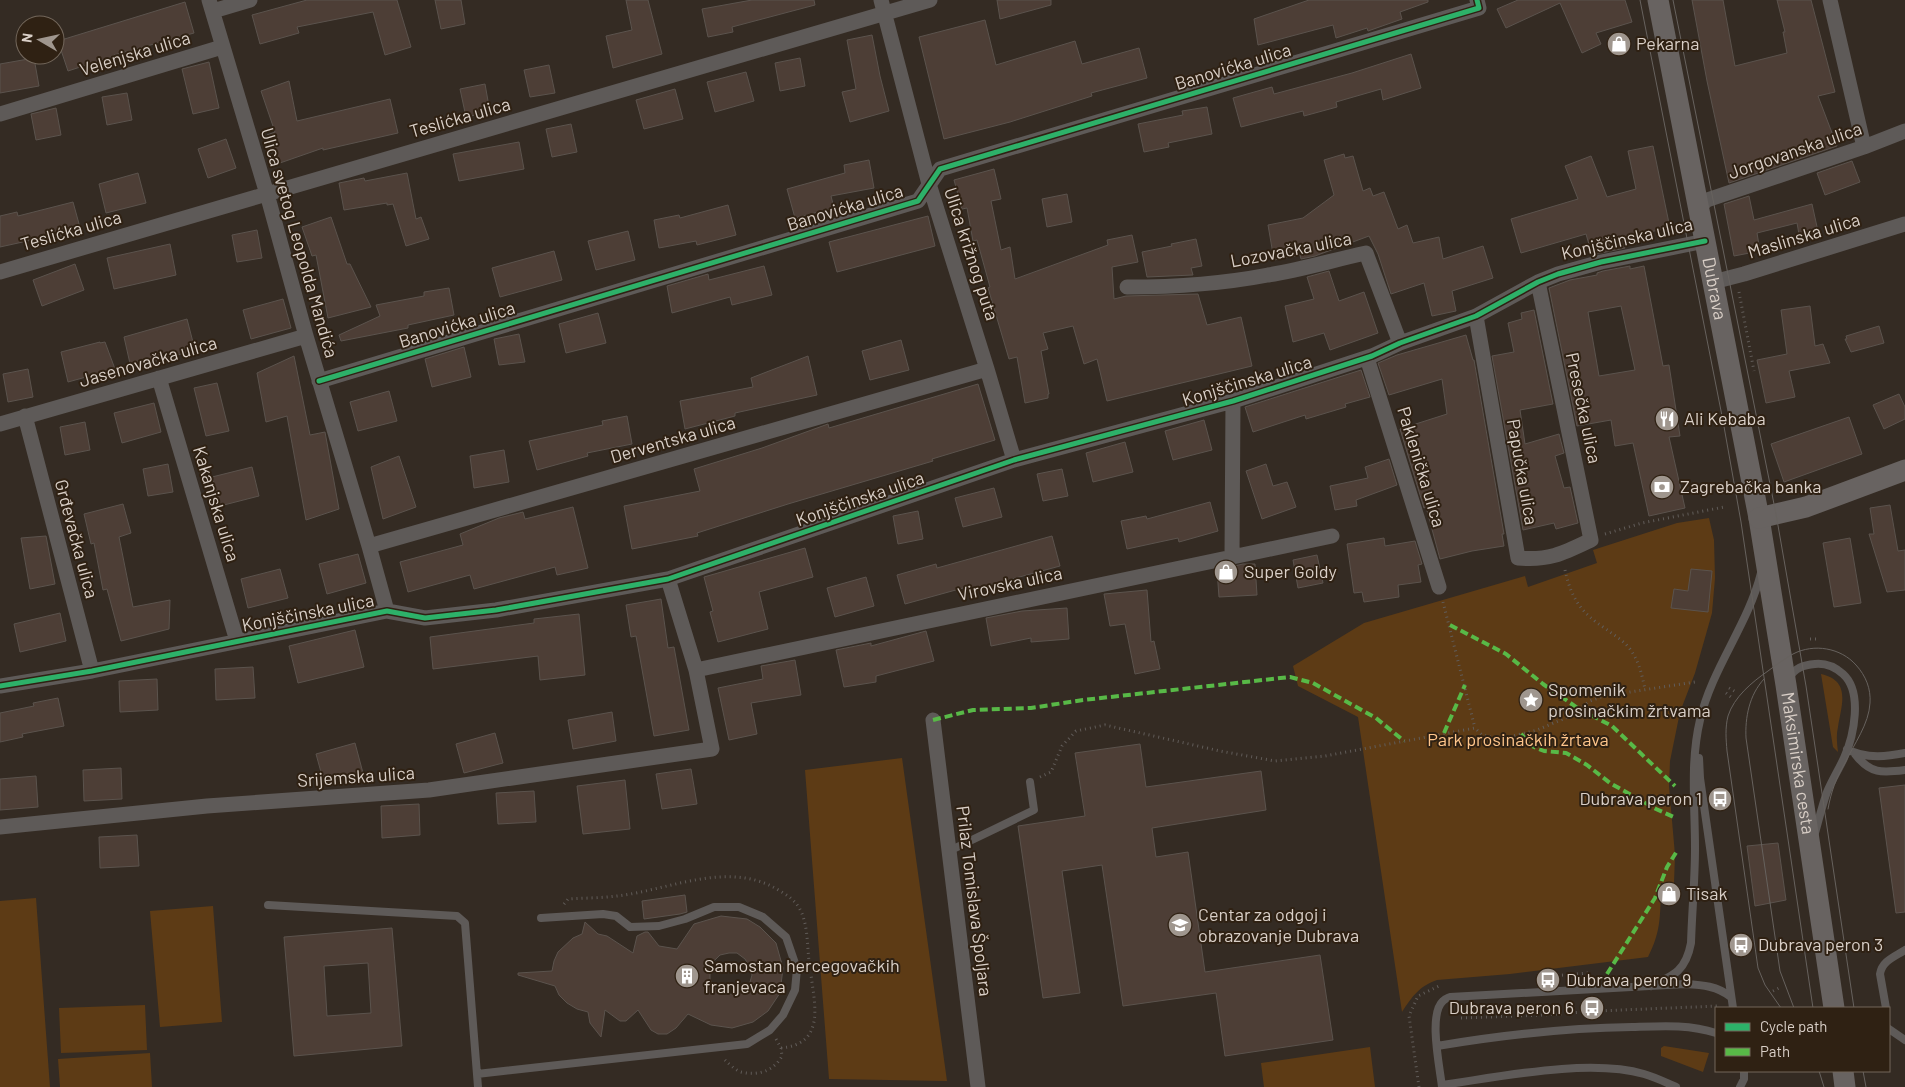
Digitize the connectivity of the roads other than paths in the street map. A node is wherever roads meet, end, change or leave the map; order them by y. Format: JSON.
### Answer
{"nodes":[{"id":1,"x":250,"y":0,"type":"edge"},
{"id":2,"x":930,"y":0,"type":"edge"},
{"id":3,"x":1658,"y":0,"type":"edge"},
{"id":4,"x":1830,"y":0,"type":"edge"},
{"id":5,"x":1478,"y":4,"type":"edge"},
{"id":6,"x":211,"y":6,"type":"edge"},
{"id":7,"x":883,"y":6,"type":"edge"},
{"id":8,"x":222,"y":47,"type":"junction"},
{"id":9,"x":0,"y":114,"type":"edge"},
{"id":10,"x":1905,"y":131,"type":"edge"},
{"id":11,"x":1864,"y":147,"type":"junction"},
{"id":12,"x":929,"y":184,"type":"junction"},
{"id":13,"x":267,"y":194,"type":"junction"},
{"id":14,"x":1698,"y":208,"type":"junction"},
{"id":15,"x":1905,"y":224,"type":"edge"},
{"id":16,"x":1705,"y":241,"type":"junction"},
{"id":17,"x":0,"y":272,"type":"edge"},
{"id":18,"x":1538,"y":282,"type":"junction"},
{"id":19,"x":1713,"y":282,"type":"junction"},
{"id":20,"x":1127,"y":287,"type":"dead end"},
{"id":21,"x":1476,"y":316,"type":"junction"},
{"id":22,"x":306,"y":336,"type":"junction"},
{"id":23,"x":1400,"y":343,"type":"junction"},
{"id":24,"x":1367,"y":358,"type":"junction"},
{"id":25,"x":987,"y":369,"type":"junction"},
{"id":26,"x":159,"y":378,"type":"junction"},
{"id":27,"x":320,"y":380,"type":"junction"},
{"id":28,"x":1233,"y":401,"type":"junction"},
{"id":29,"x":25,"y":416,"type":"junction"},
{"id":30,"x":0,"y":424,"type":"edge"},
{"id":31,"x":1014,"y":460,"type":"junction"},
{"id":32,"x":1905,"y":470,"type":"edge"},
{"id":33,"x":1759,"y":518,"type":"junction"},
{"id":34,"x":1332,"y":536,"type":"dead end"},
{"id":35,"x":1591,"y":540,"type":"joint"},
{"id":36,"x":369,"y":546,"type":"junction"},
{"id":37,"x":1765,"y":554,"type":"junction"},
{"id":38,"x":1232,"y":556,"type":"junction"},
{"id":39,"x":668,"y":579,"type":"junction"},
{"id":40,"x":1439,"y":587,"type":"road end"},
{"id":41,"x":387,"y":611,"type":"junction"},
{"id":42,"x":237,"y":641,"type":"junction"},
{"id":43,"x":696,"y":670,"type":"junction"},
{"id":44,"x":92,"y":672,"type":"junction"},
{"id":45,"x":1786,"y":685,"type":"junction"},
{"id":46,"x":0,"y":686,"type":"edge"},
{"id":47,"x":933,"y":720,"type":"dead end"},
{"id":48,"x":1697,"y":736,"type":"junction"},
{"id":49,"x":1847,"y":749,"type":"junction"},
{"id":50,"x":1905,"y":753,"type":"edge"},
{"id":51,"x":1855,"y":754,"type":"junction"},
{"id":52,"x":1905,"y":770,"type":"edge"},
{"id":53,"x":1030,"y":782,"type":"road end"},
{"id":54,"x":0,"y":827,"type":"edge"},
{"id":55,"x":1811,"y":850,"type":"junction"},
{"id":56,"x":949,"y":851,"type":"junction"},
{"id":57,"x":268,"y":905,"type":"dead end"},
{"id":58,"x":541,"y":918,"type":"dead end"},
{"id":59,"x":1905,"y":950,"type":"edge"},
{"id":60,"x":1651,"y":986,"type":"junction"},
{"id":61,"x":1731,"y":997,"type":"junction"},
{"id":62,"x":1732,"y":1007,"type":"edge"},
{"id":63,"x":1834,"y":1007,"type":"edge"},
{"id":64,"x":1886,"y":1007,"type":"edge"},
{"id":65,"x":1890,"y":1030,"type":"edge"},
{"id":66,"x":1715,"y":1033,"type":"edge"},
{"id":67,"x":1905,"y":1040,"type":"edge"},
{"id":68,"x":1437,"y":1046,"type":"junction"},
{"id":69,"x":1744,"y":1072,"type":"edge"},
{"id":70,"x":1843,"y":1072,"type":"edge"},
{"id":71,"x":477,"y":1074,"type":"junction"},
{"id":72,"x":1442,"y":1086,"type":"edge"},
{"id":73,"x":478,"y":1087,"type":"edge"},
{"id":74,"x":978,"y":1087,"type":"edge"},
{"id":75,"x":1676,"y":1087,"type":"edge"},
{"id":76,"x":1740,"y":1087,"type":"edge"},
{"id":77,"x":1845,"y":1087,"type":"edge"}],
"edges":[{"from":1,"to":6,"type":"street"},
{"from":2,"to":7,"type":"street","name":"Teslićka ulica"},
{"from":3,"to":14,"type":"main road","name":"Dubrava"},
{"from":4,"to":11,"type":"street"},
{"from":5,"to":12,"type":"street","name":"Banovićka ulica"},
{"from":6,"to":8,"type":"street","name":"Ulica svetog Leopolda Mandića"},
{"from":7,"to":12,"type":"street","name":"Ulica križnog puta"},
{"from":7,"to":13,"type":"street","name":"Teslićka ulica"},
{"from":8,"to":9,"type":"street","name":"Velenjska ulica"},
{"from":8,"to":13,"type":"street","name":"Ulica svetog Leopolda Mandića"},
{"from":10,"to":11,"type":"street","name":"Jorgovanska ulica"},
{"from":11,"to":14,"type":"street","name":"Jorgovanska ulica"},
{"from":12,"to":25,"type":"street","name":"Ulica križnog puta"},
{"from":12,"to":27,"type":"street","name":"Banovićka ulica"},
{"from":13,"to":17,"type":"street","name":"Teslićka ulica"},
{"from":13,"to":22,"type":"street","name":"Ulica svetog Leopolda Mandića"},
{"from":14,"to":16,"type":"main road","name":"Dubrava"},
{"from":15,"to":19,"type":"street","name":"Maslinska ulica"},
{"from":16,"to":18,"type":"street","name":"Konjščinska ulica"},
{"from":16,"to":19,"type":"main road","name":"Dubrava"},
{"from":18,"to":21,"type":"street","name":"Konjščinska ulica"},
{"from":18,"to":35,"type":"street","name":"Presečka ulica"},
{"from":19,"to":33,"type":"main road","name":"Dubrava"},
{"from":20,"to":23,"type":"street","name":"Lozovačka ulica"},
{"from":21,"to":23,"type":"street","name":"Konjščinska ulica"},
{"from":21,"to":35,"type":"street","name":"Papučka ulica"},
{"from":22,"to":26,"type":"street","name":"Jasenovačka ulica"},
{"from":22,"to":27,"type":"street","name":"Ulica svetog Leopolda Mandića"},
{"from":23,"to":24,"type":"street","name":"Konjščinska ulica"},
{"from":24,"to":28,"type":"street","name":"Konjščinska ulica"},
{"from":24,"to":40,"type":"street","name":"Paklenička ulica"},
{"from":25,"to":31,"type":"street","name":"Ulica križnog puta"},
{"from":25,"to":36,"type":"street","name":"Derventska ulica"},
{"from":26,"to":29,"type":"street","name":"Jasenovačka ulica"},
{"from":26,"to":42,"type":"street","name":"Kakanjska ulica"},
{"from":27,"to":36,"type":"street","name":"Ulica svetog Leopolda Mandića"},
{"from":28,"to":31,"type":"street","name":"Konjščinska ulica"},
{"from":28,"to":38,"type":"street"},
{"from":29,"to":30,"type":"street","name":"Jasenovačka ulica"},
{"from":29,"to":44,"type":"street","name":"Grđevačka ulica"},
{"from":31,"to":39,"type":"street","name":"Konjščinska ulica"},
{"from":32,"to":33,"type":"main road"},
{"from":33,"to":37,"type":"main road","name":"Maksimirska cesta"},
{"from":34,"to":38,"type":"street","name":"Virovska ulica"},
{"from":36,"to":41,"type":"street","name":"Ulica svetog Leopolda Mandića"},
{"from":37,"to":45,"type":"main road","name":"Maksimirska cesta"},
{"from":37,"to":48,"type":"lane"},
{"from":38,"to":43,"type":"street","name":"Virovska ulica"},
{"from":39,"to":41,"type":"street","name":"Konjščinska ulica"},
{"from":39,"to":43,"type":"street"},
{"from":41,"to":42,"type":"street","name":"Konjščinska ulica"},
{"from":42,"to":44,"type":"street","name":"Konjščinska ulica"},
{"from":43,"to":54,"type":"street","name":"Srijemska ulica"},
{"from":44,"to":46,"type":"street","name":"Konjščinska ulica"},
{"from":45,"to":49,"type":"lane"},
{"from":45,"to":55,"type":"main road","name":"Maksimirska cesta"},
{"from":47,"to":56,"type":"street","name":"Prilaz Tomislava Špoljara"},
{"from":48,"to":60,"type":"lane"},
{"from":48,"to":61,"type":"lane"},
{"from":49,"to":51,"type":"lane"},
{"from":49,"to":55,"type":"lane"},
{"from":50,"to":51,"type":"lane"},
{"from":51,"to":52,"type":"lane"},
{"from":53,"to":56,"type":"lane"},
{"from":55,"to":63,"type":"main road","name":"Maksimirska cesta"},
{"from":56,"to":74,"type":"street","name":"Prilaz Tomislava Špoljara"},
{"from":57,"to":71,"type":"lane"},
{"from":58,"to":71,"type":"lane"},
{"from":59,"to":64,"type":"lane"},
{"from":60,"to":61,"type":"lane"},
{"from":60,"to":68,"type":"lane"},
{"from":61,"to":62,"type":"lane"},
{"from":65,"to":67,"type":"lane"},
{"from":66,"to":68,"type":"lane"},
{"from":68,"to":72,"type":"lane"},
{"from":69,"to":76,"type":"lane"},
{"from":70,"to":77,"type":"main road"},
{"from":71,"to":73,"type":"lane"},
{"from":72,"to":75,"type":"lane"}]}
